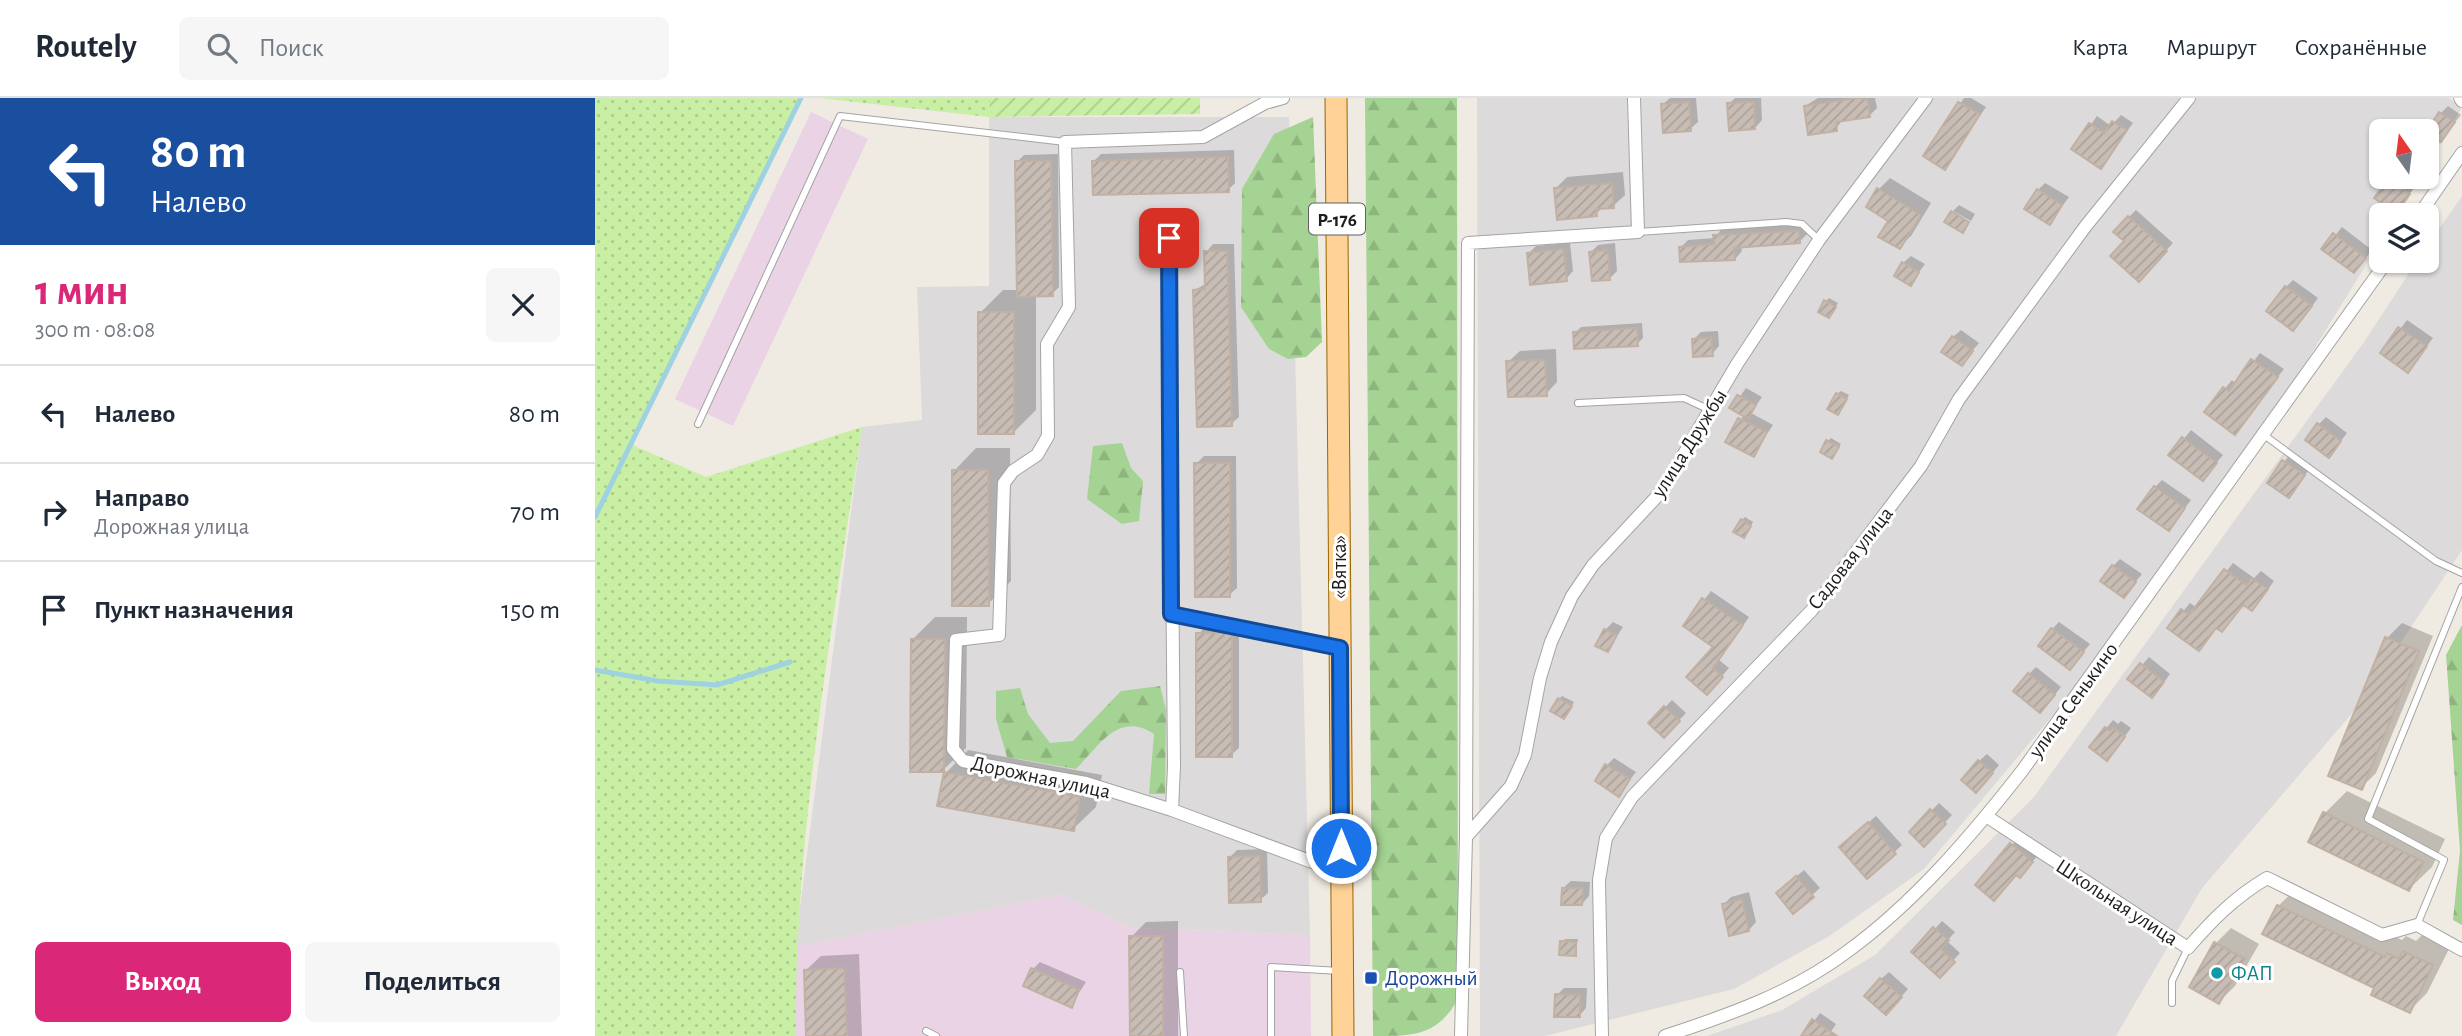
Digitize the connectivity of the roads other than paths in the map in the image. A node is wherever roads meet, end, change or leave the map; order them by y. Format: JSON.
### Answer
{"nodes":[{"id":1,"x":1283,"y":98,"type":"edge"},
{"id":2,"x":1336,"y":98,"type":"edge"},
{"id":3,"x":1634,"y":98,"type":"edge"},
{"id":4,"x":1926,"y":98,"type":"edge"},
{"id":5,"x":2189,"y":98,"type":"edge"},
{"id":6,"x":1260,"y":101,"type":"edge"},
{"id":7,"x":1065,"y":142,"type":"junction"},
{"id":8,"x":2462,"y":153,"type":"edge"},
{"id":9,"x":2427,"y":203,"type":"edge"},
{"id":10,"x":1638,"y":232,"type":"junction"},
{"id":11,"x":1169,"y":238,"type":"dead end"},
{"id":12,"x":1819,"y":240,"type":"junction"},
{"id":13,"x":2379,"y":273,"type":"edge"},
{"id":14,"x":1578,"y":403,"type":"dead end"},
{"id":15,"x":1710,"y":411,"type":"junction"},
{"id":16,"x":698,"y":424,"type":"dead end"},
{"id":17,"x":2264,"y":435,"type":"junction"},
{"id":18,"x":2462,"y":573,"type":"edge"},
{"id":19,"x":2462,"y":587,"type":"edge"},
{"id":20,"x":1171,"y":614,"type":"junction"},
{"id":21,"x":1340,"y":648,"type":"junction"},
{"id":22,"x":1172,"y":810,"type":"junction"},
{"id":23,"x":1986,"y":816,"type":"junction"},
{"id":24,"x":1466,"y":836,"type":"junction"},
{"id":25,"x":1342,"y":873,"type":"junction"},
{"id":26,"x":2417,"y":925,"type":"junction"},
{"id":27,"x":2188,"y":948,"type":"junction"},
{"id":28,"x":2462,"y":950,"type":"edge"},
{"id":29,"x":1342,"y":971,"type":"junction"},
{"id":30,"x":1180,"y":972,"type":"dead end"},
{"id":31,"x":2172,"y":1003,"type":"dead end"},
{"id":32,"x":926,"y":1031,"type":"dead end"},
{"id":33,"x":936,"y":1036,"type":"edge"},
{"id":34,"x":1184,"y":1036,"type":"edge"},
{"id":35,"x":1271,"y":1036,"type":"edge"},
{"id":36,"x":1343,"y":1036,"type":"edge"},
{"id":37,"x":1461,"y":1036,"type":"edge"},
{"id":38,"x":1602,"y":1036,"type":"edge"},
{"id":39,"x":1665,"y":1036,"type":"edge"}],
"edges":[{"from":1,"to":6,"type":"street"},
{"from":2,"to":21,"type":"main road","name":"«Вятка»","number":"Р-176"},
{"from":3,"to":10,"type":"street"},
{"from":4,"to":12,"type":"street","name":"улица Дружбы"},
{"from":5,"to":38,"type":"street","name":"Садовая улица"},
{"from":6,"to":7,"type":"street"},
{"from":7,"to":16,"type":"lane"},
{"from":7,"to":22,"type":"street","name":"Дорожная улица"},
{"from":8,"to":9,"type":"street"},
{"from":10,"to":12,"type":"lane"},
{"from":10,"to":24,"type":"street"},
{"from":11,"to":20,"type":"street"},
{"from":12,"to":15,"type":"street","name":"улица Дружбы"},
{"from":13,"to":17,"type":"street","name":"улица Сенькино"},
{"from":14,"to":15,"type":"lane"},
{"from":15,"to":24,"type":"street","name":"улица Дружбы"},
{"from":17,"to":18,"type":"lane"},
{"from":17,"to":23,"type":"street","name":"улица Сенькино"},
{"from":19,"to":26,"type":"lane"},
{"from":20,"to":21,"type":"lane"},
{"from":20,"to":22,"type":"street"},
{"from":21,"to":25,"type":"main road","name":"«Вятка»","number":"Р-176"},
{"from":22,"to":25,"type":"street","name":"Дорожная улица"},
{"from":23,"to":27,"type":"street","name":"Школьная улица"},
{"from":23,"to":39,"type":"street","name":"улица Сенькино"},
{"from":24,"to":37,"type":"street"},
{"from":25,"to":29,"type":"main road","name":"«Вятка»","number":"Р-176"},
{"from":26,"to":27,"type":"street","name":"Школьная улица"},
{"from":26,"to":28,"type":"street"},
{"from":27,"to":31,"type":"lane"},
{"from":29,"to":35,"type":"lane"},
{"from":29,"to":36,"type":"main road","name":"«Вятка»","number":"Р-176"},
{"from":30,"to":34,"type":"lane"},
{"from":32,"to":33,"type":"lane"}]}
